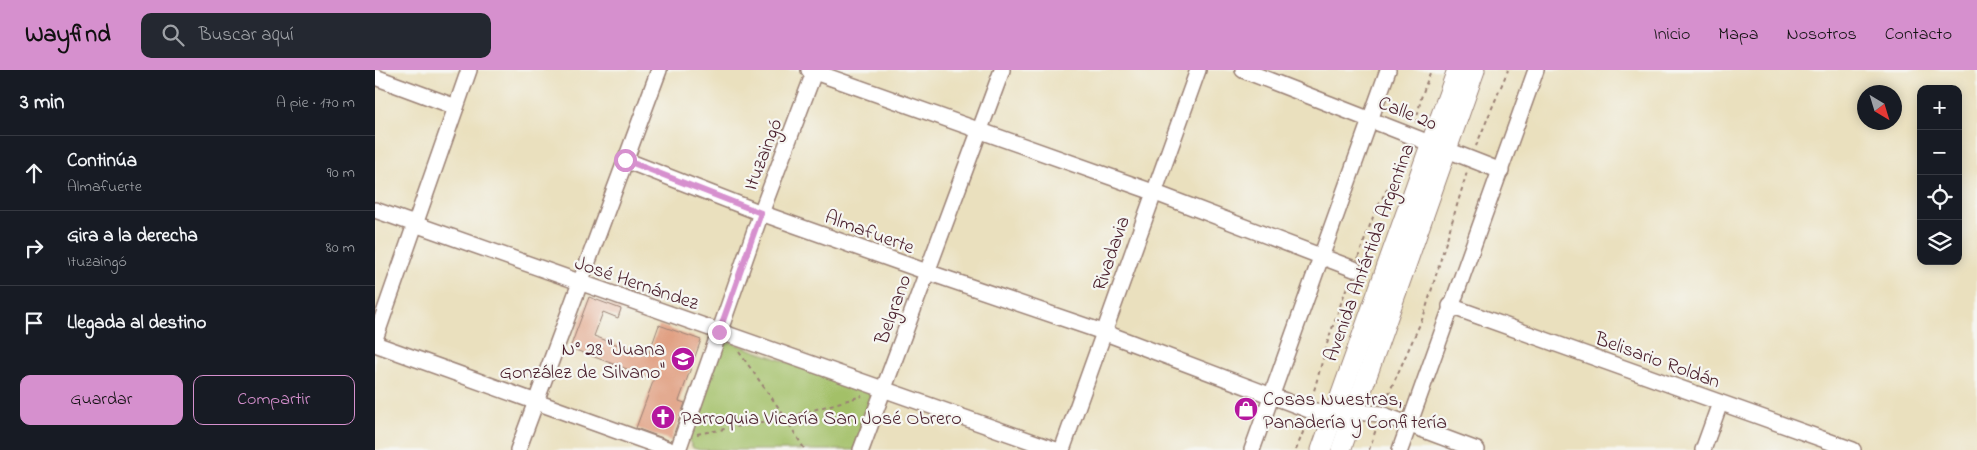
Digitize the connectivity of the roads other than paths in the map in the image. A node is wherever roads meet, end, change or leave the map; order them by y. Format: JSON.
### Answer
{"nodes":[{"id":1,"x":469,"y":70,"type":"edge"},
{"id":2,"x":659,"y":70,"type":"edge"},
{"id":3,"x":1003,"y":70,"type":"edge"},
{"id":4,"x":1198,"y":70,"type":"edge"},
{"id":5,"x":1243,"y":70,"type":"edge"},
{"id":6,"x":1388,"y":70,"type":"edge"},
{"id":7,"x":1457,"y":70,"type":"edge"},
{"id":8,"x":1475,"y":70,"type":"edge"},
{"id":9,"x":1536,"y":70,"type":"edge"},
{"id":10,"x":813,"y":71,"type":"edge"},
{"id":11,"x":375,"y":77,"type":"edge"},
{"id":12,"x":456,"y":107,"type":"junction"},
{"id":13,"x":1372,"y":119,"type":"junction"},
{"id":14,"x":979,"y":131,"type":"junction"},
{"id":15,"x":1439,"y":146,"type":"junction"},
{"id":16,"x":625,"y":160,"type":"junction"},
{"id":17,"x":1501,"y":171,"type":"junction"},
{"id":18,"x":1153,"y":192,"type":"junction"},
{"id":19,"x":375,"y":210,"type":"edge"},
{"id":20,"x":761,"y":213,"type":"junction"},
{"id":21,"x":416,"y":225,"type":"junction"},
{"id":22,"x":1322,"y":256,"type":"junction"},
{"id":23,"x":1354,"y":269,"type":"dead end"},
{"id":24,"x":927,"y":272,"type":"junction"},
{"id":25,"x":579,"y":284,"type":"junction"},
{"id":26,"x":1450,"y":306,"type":"junction"},
{"id":27,"x":1103,"y":332,"type":"junction"},
{"id":28,"x":722,"y":333,"type":"junction"},
{"id":29,"x":375,"y":339,"type":"edge"},
{"id":30,"x":375,"y":344,"type":"edge"},
{"id":31,"x":883,"y":390,"type":"junction"},
{"id":32,"x":1271,"y":396,"type":"junction"},
{"id":33,"x":537,"y":403,"type":"junction"},
{"id":34,"x":1720,"y":403,"type":"junction"},
{"id":35,"x":1355,"y":412,"type":"junction"},
{"id":36,"x":1333,"y":414,"type":"junction"},
{"id":37,"x":1409,"y":425,"type":"junction"},
{"id":38,"x":680,"y":443,"type":"edge"},
{"id":39,"x":518,"y":450,"type":"edge"},
{"id":40,"x":670,"y":450,"type":"edge"},
{"id":41,"x":861,"y":450,"type":"edge"},
{"id":42,"x":1055,"y":450,"type":"edge"},
{"id":43,"x":1062,"y":450,"type":"edge"},
{"id":44,"x":1252,"y":450,"type":"edge"},
{"id":45,"x":1321,"y":450,"type":"edge"},
{"id":46,"x":1341,"y":450,"type":"edge"},
{"id":47,"x":1400,"y":450,"type":"edge"},
{"id":48,"x":1477,"y":450,"type":"edge"},
{"id":49,"x":1703,"y":450,"type":"edge"},
{"id":50,"x":1853,"y":450,"type":"edge"}],
"edges":[{"from":1,"to":12,"type":"street"},
{"from":2,"to":16,"type":"street"},
{"from":3,"to":14,"type":"street","name":"Belgrano"},
{"from":4,"to":18,"type":"street","name":"Rivadavia"},
{"from":5,"to":13,"type":"street","name":"Calle 20"},
{"from":6,"to":13,"type":"street"},
{"from":7,"to":15,"type":"main road","name":"Avenida Antártida Argentina"},
{"from":8,"to":15,"type":"main road","name":"Avenida Antártida Argentina"},
{"from":9,"to":17,"type":"street"},
{"from":10,"to":14,"type":"street"},
{"from":10,"to":20,"type":"street","name":"Ituzaingó"},
{"from":11,"to":12,"type":"street"},
{"from":12,"to":21,"type":"street"},
{"from":13,"to":15,"type":"street","name":"Calle 20"},
{"from":13,"to":22,"type":"street"},
{"from":14,"to":18,"type":"street"},
{"from":14,"to":24,"type":"street","name":"Belgrano"},
{"from":15,"to":17,"type":"street","name":"Calle 20"},
{"from":15,"to":35,"type":"main road","name":"Avenida Antártida Argentina"},
{"from":15,"to":36,"type":"main road","name":"Avenida Antártida Argentina"},
{"from":16,"to":20,"type":"street","name":"Almafuerte"},
{"from":16,"to":25,"type":"street"},
{"from":17,"to":26,"type":"street"},
{"from":18,"to":22,"type":"street"},
{"from":18,"to":27,"type":"street","name":"Rivadavia"},
{"from":19,"to":21,"type":"street","name":"José Hernández"},
{"from":20,"to":24,"type":"street","name":"Almafuerte"},
{"from":20,"to":28,"type":"street","name":"Ituzaingó"},
{"from":21,"to":25,"type":"street","name":"José Hernández"},
{"from":21,"to":29,"type":"street"},
{"from":22,"to":23,"type":"street"},
{"from":22,"to":32,"type":"street"},
{"from":24,"to":27,"type":"street","name":"Almafuerte"},
{"from":24,"to":31,"type":"street","name":"Belgrano"},
{"from":25,"to":28,"type":"street","name":"José Hernández"},
{"from":25,"to":33,"type":"street"},
{"from":26,"to":34,"type":"street","name":"Belisario Roldán"},
{"from":26,"to":37,"type":"street"},
{"from":27,"to":32,"type":"street","name":"Almafuerte"},
{"from":27,"to":43,"type":"street","name":"Rivadavia"},
{"from":28,"to":31,"type":"street","name":"José Hernández"},
{"from":28,"to":38,"type":"street","name":"Ituzaingó"},
{"from":30,"to":33,"type":"street"},
{"from":31,"to":41,"type":"street","name":"Belgrano"},
{"from":31,"to":42,"type":"street","name":"José Hernández"},
{"from":32,"to":36,"type":"street","name":"Almafuerte"},
{"from":32,"to":44,"type":"street"},
{"from":33,"to":39,"type":"street"},
{"from":33,"to":40,"type":"street"},
{"from":34,"to":49,"type":"street"},
{"from":34,"to":50,"type":"street","name":"Belisario Roldán"},
{"from":35,"to":36,"type":"street","name":"Almafuerte"},
{"from":35,"to":37,"type":"street","name":"Almafuerte"},
{"from":35,"to":46,"type":"main road","name":"Avenida Antártida Argentina"},
{"from":36,"to":45,"type":"main road","name":"Avenida Antártida Argentina"},
{"from":37,"to":47,"type":"street"},
{"from":37,"to":48,"type":"street","name":"Almafuerte"}]}
